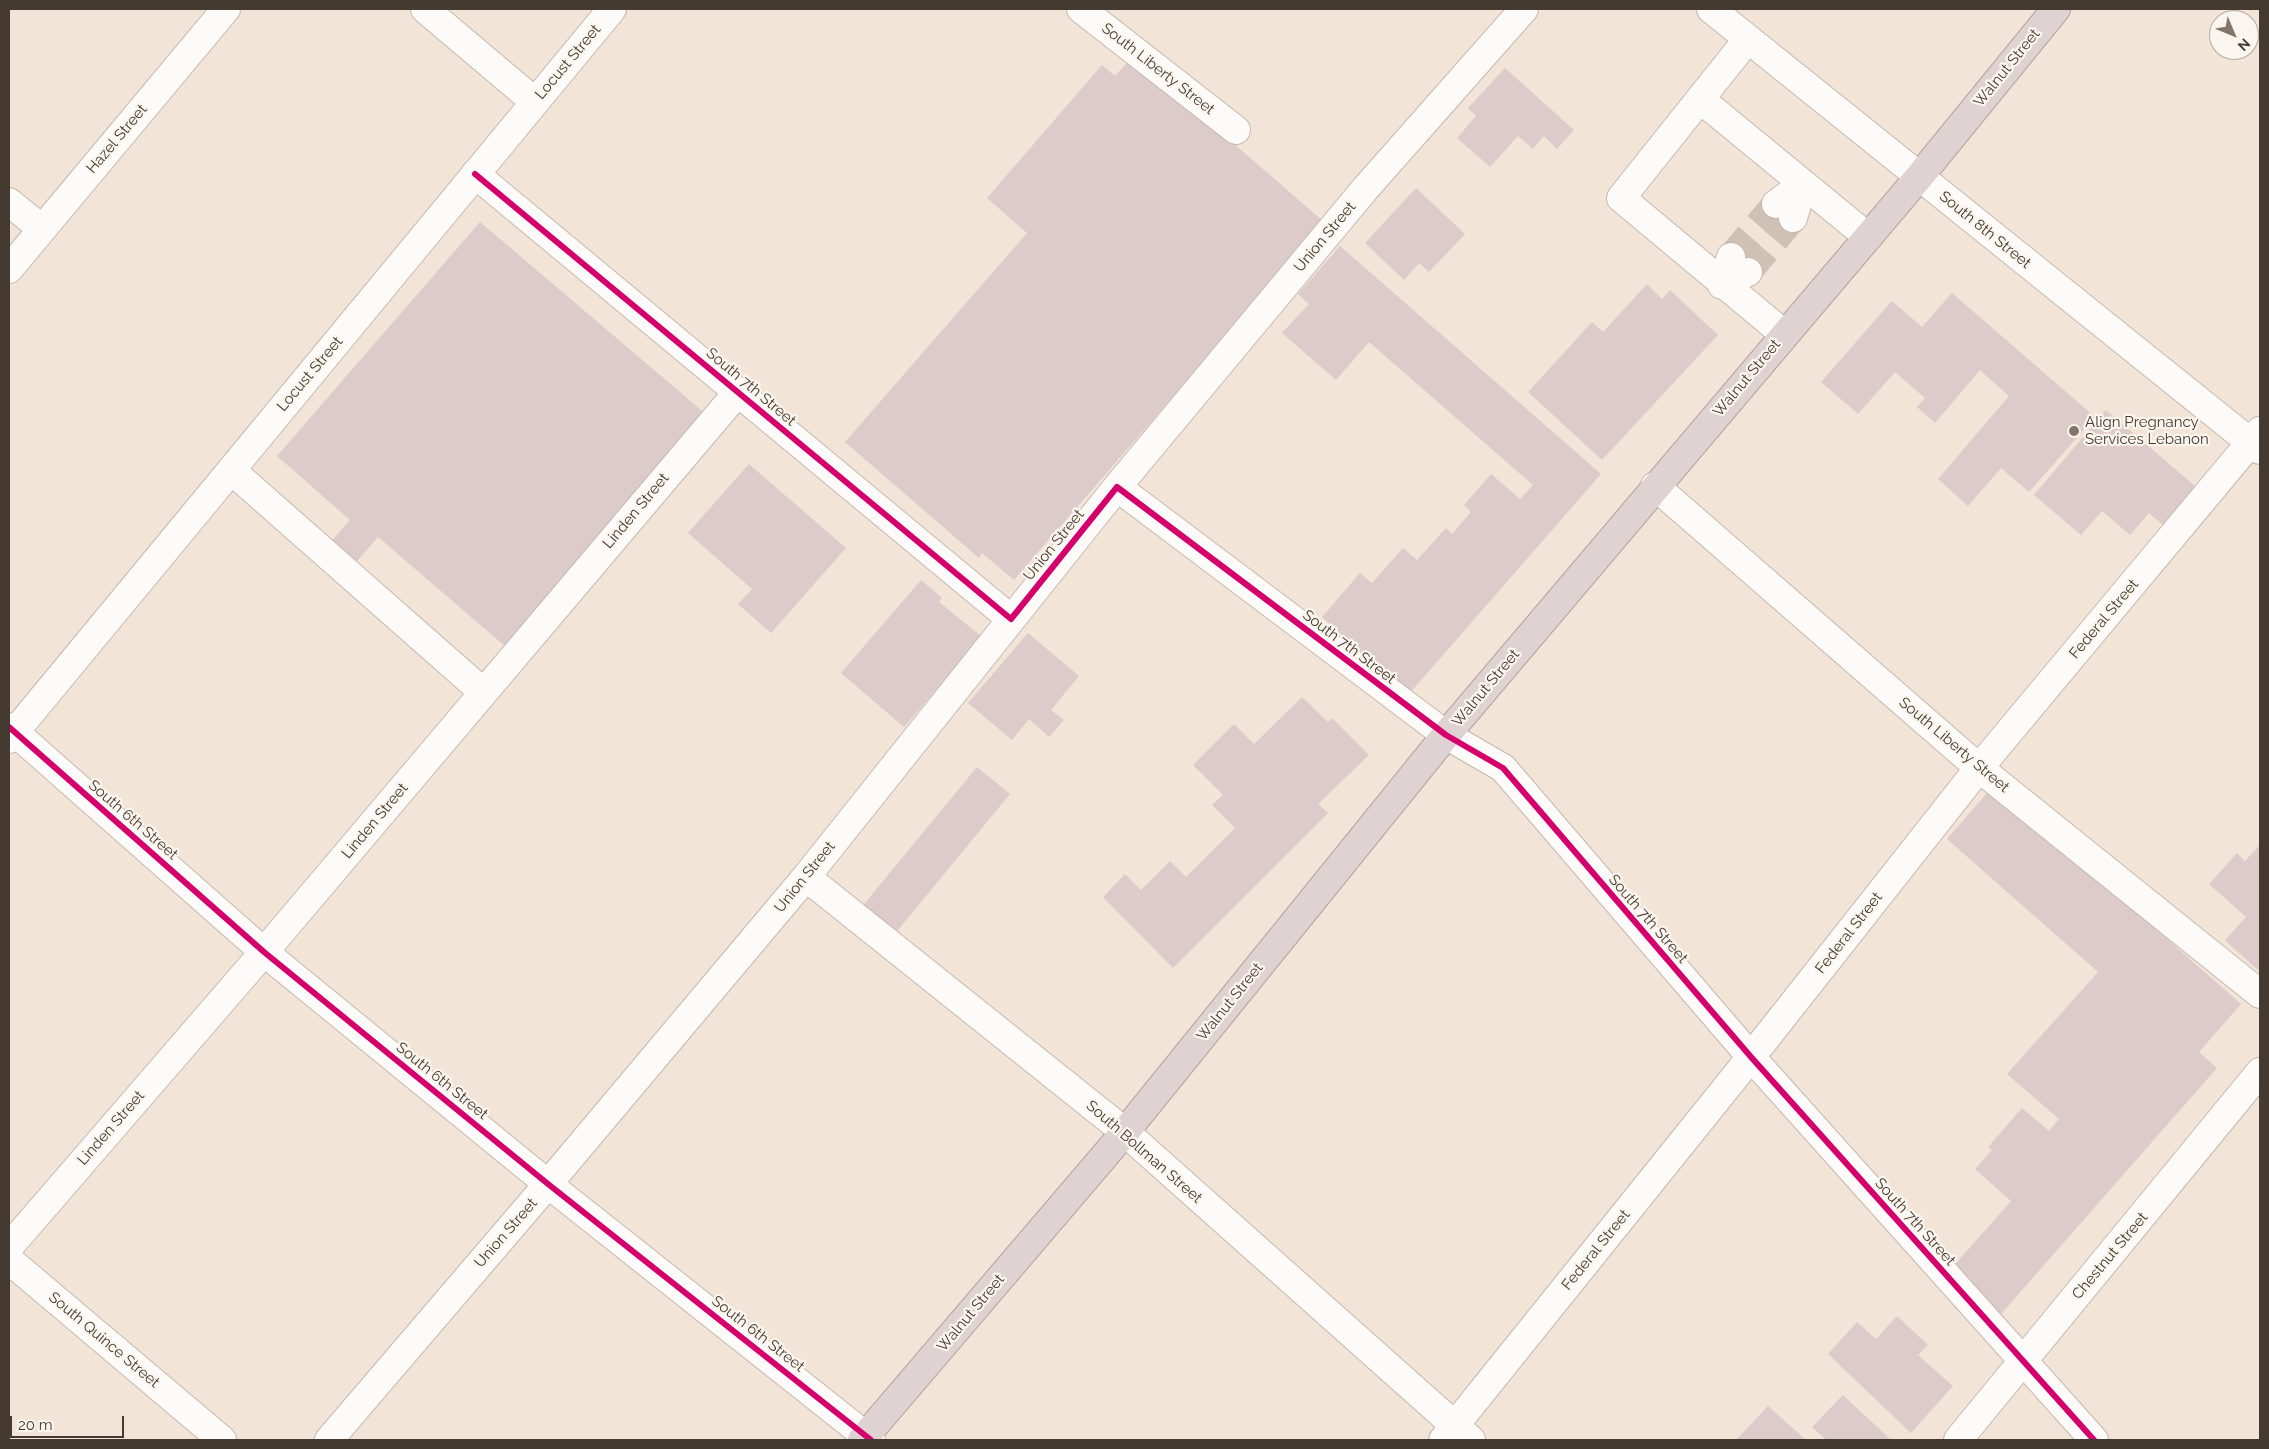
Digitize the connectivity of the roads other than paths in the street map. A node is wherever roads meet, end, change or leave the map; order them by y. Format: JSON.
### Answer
{"nodes":[{"id":1,"x":226,"y":9,"type":"edge"},
{"id":2,"x":425,"y":9,"type":"edge"},
{"id":3,"x":612,"y":9,"type":"edge"},
{"id":4,"x":1081,"y":9,"type":"edge"},
{"id":5,"x":1524,"y":9,"type":"edge"},
{"id":6,"x":1711,"y":9,"type":"edge"},
{"id":7,"x":2056,"y":9,"type":"edge"},
{"id":8,"x":1748,"y":39,"type":"junction"},
{"id":9,"x":1700,"y":100,"type":"junction"},
{"id":10,"x":535,"y":102,"type":"junction"},
{"id":11,"x":1236,"y":130,"type":"dead end"},
{"id":12,"x":475,"y":174,"type":"junction"},
{"id":13,"x":1919,"y":176,"type":"junction"},
{"id":14,"x":1803,"y":184,"type":"junction"},
{"id":15,"x":9,"y":202,"type":"edge"},
{"id":16,"x":1784,"y":211,"type":"tunnel mouth"},
{"id":17,"x":42,"y":229,"type":"junction"},
{"id":18,"x":1868,"y":237,"type":"junction"},
{"id":19,"x":1740,"y":264,"type":"tunnel mouth"},
{"id":20,"x":9,"y":269,"type":"edge"},
{"id":21,"x":1722,"y":285,"type":"junction"},
{"id":22,"x":1784,"y":334,"type":"junction"},
{"id":23,"x":738,"y":392,"type":"junction"},
{"id":24,"x":2257,"y":442,"type":"edge"},
{"id":25,"x":231,"y":470,"type":"junction"},
{"id":26,"x":1655,"y":486,"type":"junction"},
{"id":27,"x":1117,"y":487,"type":"junction"},
{"id":28,"x":1010,"y":619,"type":"junction"},
{"id":29,"x":483,"y":692,"type":"junction"},
{"id":30,"x":11,"y":733,"type":"edge"},
{"id":31,"x":1446,"y":735,"type":"junction"},
{"id":32,"x":1979,"y":768,"type":"junction"},
{"id":33,"x":806,"y":877,"type":"junction"},
{"id":34,"x":264,"y":952,"type":"junction"},
{"id":35,"x":2260,"y":994,"type":"edge"},
{"id":36,"x":1751,"y":1058,"type":"junction"},
{"id":37,"x":2260,"y":1072,"type":"edge"},
{"id":38,"x":1125,"y":1132,"type":"junction"},
{"id":39,"x":548,"y":1184,"type":"junction"},
{"id":40,"x":9,"y":1247,"type":"edge"},
{"id":41,"x":9,"y":1260,"type":"edge"},
{"id":42,"x":2023,"y":1361,"type":"junction"},
{"id":43,"x":1456,"y":1435,"type":"edge"},
{"id":44,"x":866,"y":1439,"type":"edge"},
{"id":45,"x":222,"y":1440,"type":"edge"},
{"id":46,"x":329,"y":1440,"type":"edge"},
{"id":47,"x":1958,"y":1440,"type":"edge"},
{"id":48,"x":2094,"y":1440,"type":"edge"}],
"edges":[{"from":1,"to":17,"type":"street","name":"Hazel Street"},
{"from":2,"to":10,"type":"street"},
{"from":3,"to":10,"type":"street","name":"Locust Street"},
{"from":4,"to":11,"type":"street","name":"South Liberty Street"},
{"from":5,"to":27,"type":"street","name":"Union Street"},
{"from":6,"to":8,"type":"street","name":"South 8th Street"},
{"from":7,"to":13,"type":"highway","name":"Walnut Street"},
{"from":8,"to":9,"type":"street"},
{"from":8,"to":13,"type":"street","name":"South 8th Street"},
{"from":9,"to":14,"type":"street"},
{"from":9,"to":21,"type":"street"},
{"from":10,"to":12,"type":"street","name":"Locust Street"},
{"from":12,"to":23,"type":"street","name":"South 7th Street"},
{"from":12,"to":25,"type":"street","name":"Locust Street"},
{"from":13,"to":18,"type":"highway","name":"Walnut Street"},
{"from":13,"to":24,"type":"street","name":"South 8th Street"},
{"from":14,"to":16,"type":"street"},
{"from":14,"to":18,"type":"street"},
{"from":15,"to":17,"type":"street"},
{"from":17,"to":20,"type":"street","name":"Hazel Street"},
{"from":18,"to":22,"type":"highway","name":"Walnut Street"},
{"from":19,"to":21,"type":"street"},
{"from":21,"to":22,"type":"street"},
{"from":22,"to":26,"type":"highway","name":"Walnut Street"},
{"from":23,"to":28,"type":"street","name":"South 7th Street"},
{"from":23,"to":29,"type":"street","name":"Linden Street"},
{"from":24,"to":32,"type":"street","name":"Federal Street"},
{"from":25,"to":29,"type":"street"},
{"from":25,"to":30,"type":"street","name":"Locust Street"},
{"from":26,"to":31,"type":"highway","name":"Walnut Street"},
{"from":26,"to":32,"type":"street","name":"South Liberty Street"},
{"from":27,"to":28,"type":"street","name":"Union Street"},
{"from":27,"to":31,"type":"street","name":"South 7th Street"},
{"from":28,"to":33,"type":"street","name":"Union Street"},
{"from":29,"to":34,"type":"street","name":"Linden Street"},
{"from":30,"to":34,"type":"street","name":"South 6th Street"},
{"from":31,"to":36,"type":"street","name":"South 7th Street"},
{"from":31,"to":38,"type":"highway","name":"Walnut Street"},
{"from":32,"to":35,"type":"street","name":"South Liberty Street"},
{"from":32,"to":36,"type":"street","name":"Federal Street"},
{"from":33,"to":38,"type":"street","name":"South Bollman Street"},
{"from":33,"to":39,"type":"street","name":"Union Street"},
{"from":34,"to":39,"type":"street","name":"South 6th Street"},
{"from":34,"to":40,"type":"street","name":"Linden Street"},
{"from":36,"to":42,"type":"street","name":"South 7th Street"},
{"from":36,"to":43,"type":"street","name":"Federal Street"},
{"from":37,"to":42,"type":"street","name":"Chestnut Street"},
{"from":38,"to":43,"type":"street","name":"South Bollman Street"},
{"from":38,"to":44,"type":"highway","name":"Walnut Street"},
{"from":39,"to":44,"type":"street","name":"South 6th Street"},
{"from":39,"to":46,"type":"street","name":"Union Street"},
{"from":41,"to":45,"type":"street","name":"South Quince Street"},
{"from":42,"to":47,"type":"street","name":"Chestnut Street"},
{"from":42,"to":48,"type":"street","name":"South 7th Street"}]}
